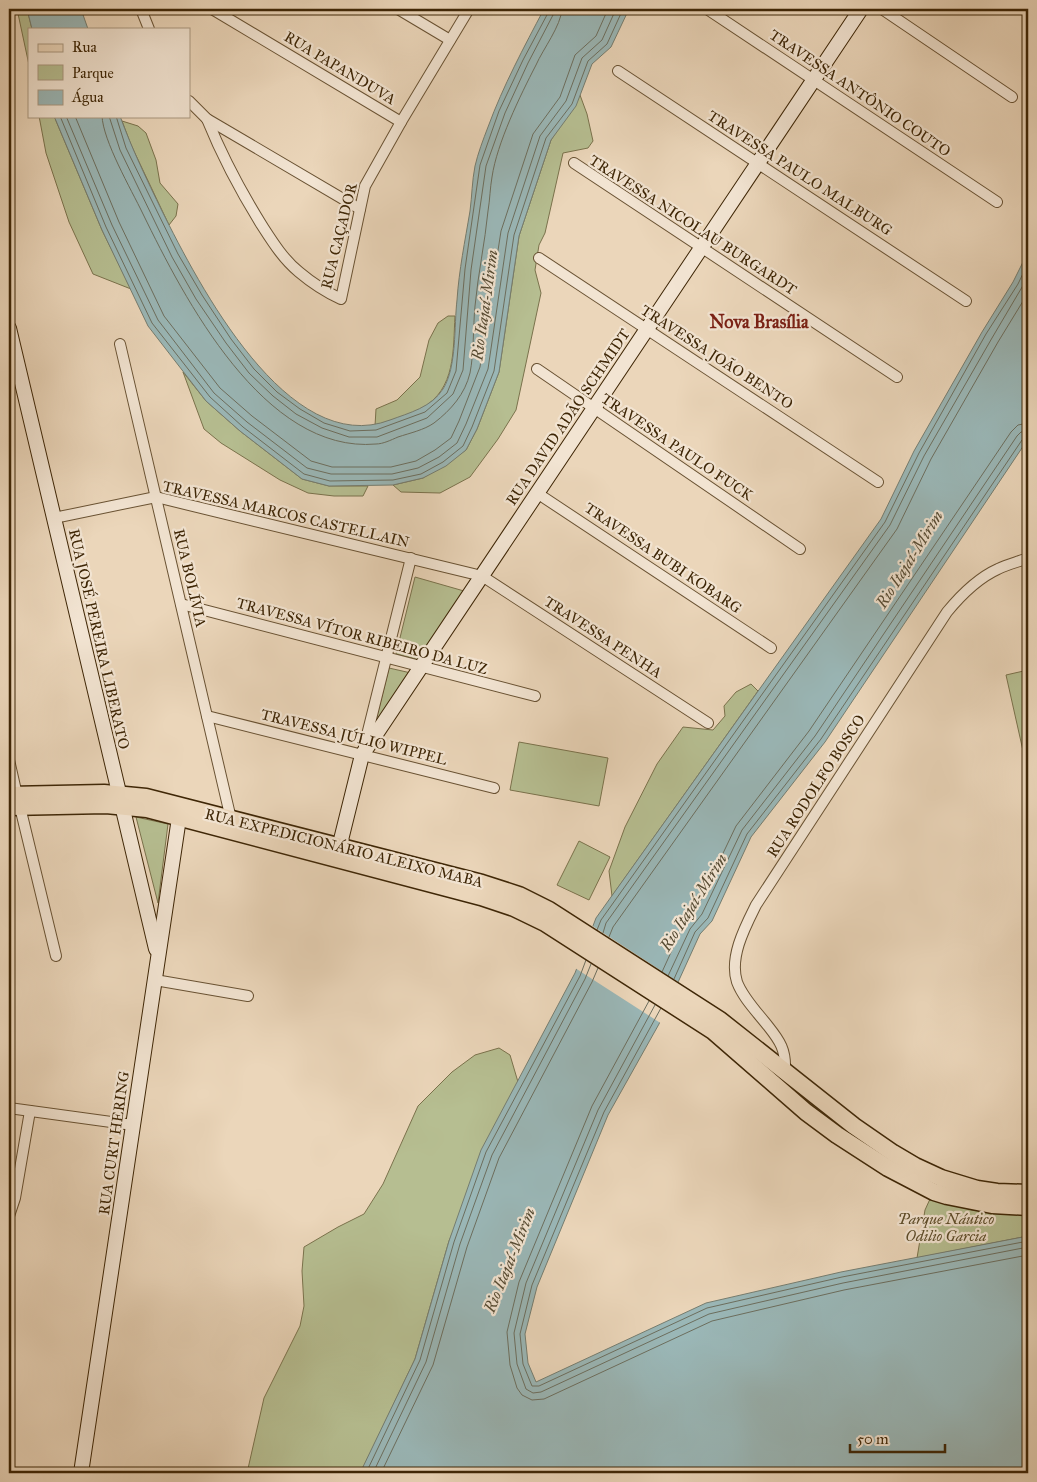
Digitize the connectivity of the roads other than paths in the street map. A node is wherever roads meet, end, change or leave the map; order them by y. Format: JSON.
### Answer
{"nodes":[{"id":1,"x":141,"y":9,"type":"edge"},
{"id":2,"x":212,"y":9,"type":"edge"},
{"id":3,"x":398,"y":9,"type":"edge"},
{"id":4,"x":469,"y":9,"type":"edge"},
{"id":5,"x":707,"y":9,"type":"edge"},
{"id":6,"x":861,"y":9,"type":"edge"},
{"id":7,"x":882,"y":9,"type":"edge"},
{"id":8,"x":149,"y":28,"type":"edge"},
{"id":9,"x":450,"y":40,"type":"junction"},
{"id":10,"x":618,"y":71,"type":"dead end"},
{"id":11,"x":814,"y":80,"type":"junction"},
{"id":12,"x":1012,"y":97,"type":"dead end"},
{"id":13,"x":190,"y":103,"type":"edge"},
{"id":14,"x":207,"y":119,"type":"junction"},
{"id":15,"x":400,"y":122,"type":"junction"},
{"id":16,"x":758,"y":163,"type":"junction"},
{"id":17,"x":574,"y":164,"type":"dead end"},
{"id":18,"x":997,"y":202,"type":"dead end"},
{"id":19,"x":360,"y":209,"type":"junction"},
{"id":20,"x":701,"y":248,"type":"junction"},
{"id":21,"x":539,"y":258,"type":"dead end"},
{"id":22,"x":966,"y":301,"type":"dead end"},
{"id":23,"x":9,"y":328,"type":"edge"},
{"id":24,"x":647,"y":329,"type":"junction"},
{"id":25,"x":120,"y":344,"type":"dead end"},
{"id":26,"x":537,"y":370,"type":"dead end"},
{"id":27,"x":897,"y":377,"type":"dead end"},
{"id":28,"x":594,"y":408,"type":"junction"},
{"id":29,"x":878,"y":482,"type":"dead end"},
{"id":30,"x":537,"y":493,"type":"junction"},
{"id":31,"x":156,"y":497,"type":"junction"},
{"id":32,"x":54,"y":518,"type":"junction"},
{"id":33,"x":800,"y":549,"type":"dead end"},
{"id":34,"x":411,"y":558,"type":"junction"},
{"id":35,"x":1028,"y":558,"type":"edge"},
{"id":36,"x":482,"y":576,"type":"junction"},
{"id":37,"x":181,"y":604,"type":"junction"},
{"id":38,"x":771,"y":648,"type":"dead end"},
{"id":39,"x":386,"y":658,"type":"junction"},
{"id":40,"x":422,"y":667,"type":"junction"},
{"id":41,"x":536,"y":696,"type":"dead end"},
{"id":42,"x":207,"y":716,"type":"junction"},
{"id":43,"x":708,"y":723,"type":"dead end"},
{"id":44,"x":362,"y":755,"type":"junction"},
{"id":45,"x":9,"y":760,"type":"edge"},
{"id":46,"x":494,"y":788,"type":"dead end"},
{"id":47,"x":121,"y":799,"type":"junction"},
{"id":48,"x":14,"y":801,"type":"edge"},
{"id":49,"x":179,"y":818,"type":"junction"},
{"id":50,"x":231,"y":819,"type":"junction"},
{"id":51,"x":337,"y":853,"type":"junction"},
{"id":52,"x":56,"y":956,"type":"dead end"},
{"id":53,"x":158,"y":956,"type":"junction"},
{"id":54,"x":155,"y":980,"type":"junction"},
{"id":55,"x":248,"y":996,"type":"dead end"},
{"id":56,"x":716,"y":1025,"type":"junction"},
{"id":57,"x":785,"y":1070,"type":"junction"},
{"id":58,"x":9,"y":1108,"type":"edge"},
{"id":59,"x":30,"y":1111,"type":"junction"},
{"id":60,"x":133,"y":1125,"type":"junction"},
{"id":61,"x":854,"y":1126,"type":"junction"},
{"id":62,"x":837,"y":1135,"type":"junction"},
{"id":63,"x":1028,"y":1193,"type":"edge"},
{"id":64,"x":1028,"y":1207,"type":"edge"},
{"id":65,"x":9,"y":1216,"type":"edge"},
{"id":66,"x":81,"y":1473,"type":"edge"}],
"edges":[{"from":1,"to":8,"type":"street"},
{"from":2,"to":15,"type":"street","name":"RUA PAPANDUVA"},
{"from":3,"to":9,"type":"street"},
{"from":4,"to":9,"type":"street","name":"RUA CAÇADOR"},
{"from":5,"to":11,"type":"street","name":"TRAVESSA ANTÔNIO COUTO"},
{"from":6,"to":11,"type":"main road","name":"RUA DAVID ADÃO SCHMIDT"},
{"from":7,"to":12,"type":"street"},
{"from":9,"to":15,"type":"street","name":"RUA CAÇADOR"},
{"from":10,"to":16,"type":"street","name":"TRAVESSA PAULO MALBURG"},
{"from":11,"to":16,"type":"main road","name":"RUA DAVID ADÃO SCHMIDT"},
{"from":11,"to":18,"type":"street","name":"TRAVESSA ANTÔNIO COUTO"},
{"from":13,"to":14,"type":"street"},
{"from":14,"to":19,"type":"street"},
{"from":14,"to":19,"type":"street","name":"RUA CAÇADOR"},
{"from":15,"to":19,"type":"street","name":"RUA CAÇADOR"},
{"from":16,"to":20,"type":"main road","name":"RUA DAVID ADÃO SCHMIDT"},
{"from":16,"to":22,"type":"street","name":"TRAVESSA PAULO MALBURG"},
{"from":17,"to":20,"type":"street","name":"TRAVESSA NICOLAU BURGARDT"},
{"from":20,"to":24,"type":"main road","name":"RUA DAVID ADÃO SCHMIDT"},
{"from":20,"to":27,"type":"street","name":"TRAVESSA NICOLAU BURGARDT"},
{"from":21,"to":24,"type":"street","name":"TRAVESSA JOÃO BENTO"},
{"from":23,"to":32,"type":"main road","name":"RUA JOSÉ PEREIRA LIBERATO"},
{"from":24,"to":28,"type":"main road","name":"RUA DAVID ADÃO SCHMIDT"},
{"from":24,"to":29,"type":"street","name":"TRAVESSA JOÃO BENTO"},
{"from":25,"to":31,"type":"street","name":"RUA BOLÍVIA"},
{"from":26,"to":28,"type":"street","name":"TRAVESSA PAULO FUCK"},
{"from":28,"to":30,"type":"main road","name":"RUA DAVID ADÃO SCHMIDT"},
{"from":28,"to":33,"type":"street","name":"TRAVESSA PAULO FUCK"},
{"from":30,"to":36,"type":"main road","name":"RUA DAVID ADÃO SCHMIDT"},
{"from":30,"to":38,"type":"street","name":"TRAVESSA BUBI KOBARG"},
{"from":31,"to":32,"type":"street","name":"TRAVESSA MARCOS CASTELLAIN"},
{"from":31,"to":34,"type":"street","name":"TRAVESSA MARCOS CASTELLAIN"},
{"from":31,"to":37,"type":"street","name":"RUA BOLÍVIA"},
{"from":32,"to":47,"type":"main road","name":"RUA JOSÉ PEREIRA LIBERATO"},
{"from":34,"to":36,"type":"street","name":"TRAVESSA MARCOS CASTELLAIN"},
{"from":34,"to":39,"type":"street"},
{"from":35,"to":57,"type":"street","name":"RUA RODOLFO BOSCO"},
{"from":36,"to":40,"type":"main road","name":"RUA DAVID ADÃO SCHMIDT"},
{"from":36,"to":43,"type":"street","name":"TRAVESSA PENHA"},
{"from":37,"to":39,"type":"street","name":"TRAVESSA VÍTOR RIBEIRO DA LUZ"},
{"from":37,"to":42,"type":"street","name":"RUA BOLÍVIA"},
{"from":39,"to":40,"type":"street","name":"TRAVESSA VÍTOR RIBEIRO DA LUZ"},
{"from":39,"to":44,"type":"street"},
{"from":40,"to":41,"type":"street","name":"TRAVESSA VÍTOR RIBEIRO DA LUZ"},
{"from":40,"to":44,"type":"main road","name":"RUA DAVID ADÃO SCHMIDT"},
{"from":42,"to":44,"type":"street","name":"TRAVESSA JÚLIO WIPPEL"},
{"from":42,"to":50,"type":"street","name":"RUA BOLÍVIA"},
{"from":44,"to":46,"type":"street","name":"TRAVESSA JÚLIO WIPPEL"},
{"from":44,"to":51,"type":"main road","name":"RUA DAVID ADÃO SCHMIDT"},
{"from":45,"to":48,"type":"street"},
{"from":47,"to":48,"type":"main road"},
{"from":47,"to":49,"type":"main road","name":"RUA EXPEDICIONÁRIO ALEIXO MABA"},
{"from":47,"to":50,"type":"main road","name":"RUA EXPEDICIONÁRIO ALEIXO MABA"},
{"from":47,"to":53,"type":"main road","name":"RUA JOSÉ PEREIRA LIBERATO"},
{"from":48,"to":52,"type":"street"},
{"from":49,"to":51,"type":"main road","name":"RUA EXPEDICIONÁRIO ALEIXO MABA"},
{"from":49,"to":53,"type":"main road","name":"RUA CURT HERING"},
{"from":50,"to":51,"type":"main road","name":"RUA EXPEDICIONÁRIO ALEIXO MABA"},
{"from":51,"to":56,"type":"main road","name":"RUA EXPEDICIONÁRIO ALEIXO MABA"},
{"from":53,"to":54,"type":"main road","name":"RUA CURT HERING"},
{"from":54,"to":55,"type":"street"},
{"from":54,"to":60,"type":"main road","name":"RUA CURT HERING"},
{"from":56,"to":57,"type":"main road"},
{"from":56,"to":62,"type":"main road"},
{"from":57,"to":61,"type":"main road"},
{"from":58,"to":59,"type":"street"},
{"from":59,"to":60,"type":"street"},
{"from":59,"to":65,"type":"street"},
{"from":60,"to":66,"type":"main road","name":"RUA CURT HERING"},
{"from":61,"to":62,"type":"main road"},
{"from":61,"to":63,"type":"main road"},
{"from":62,"to":64,"type":"main road"}]}
